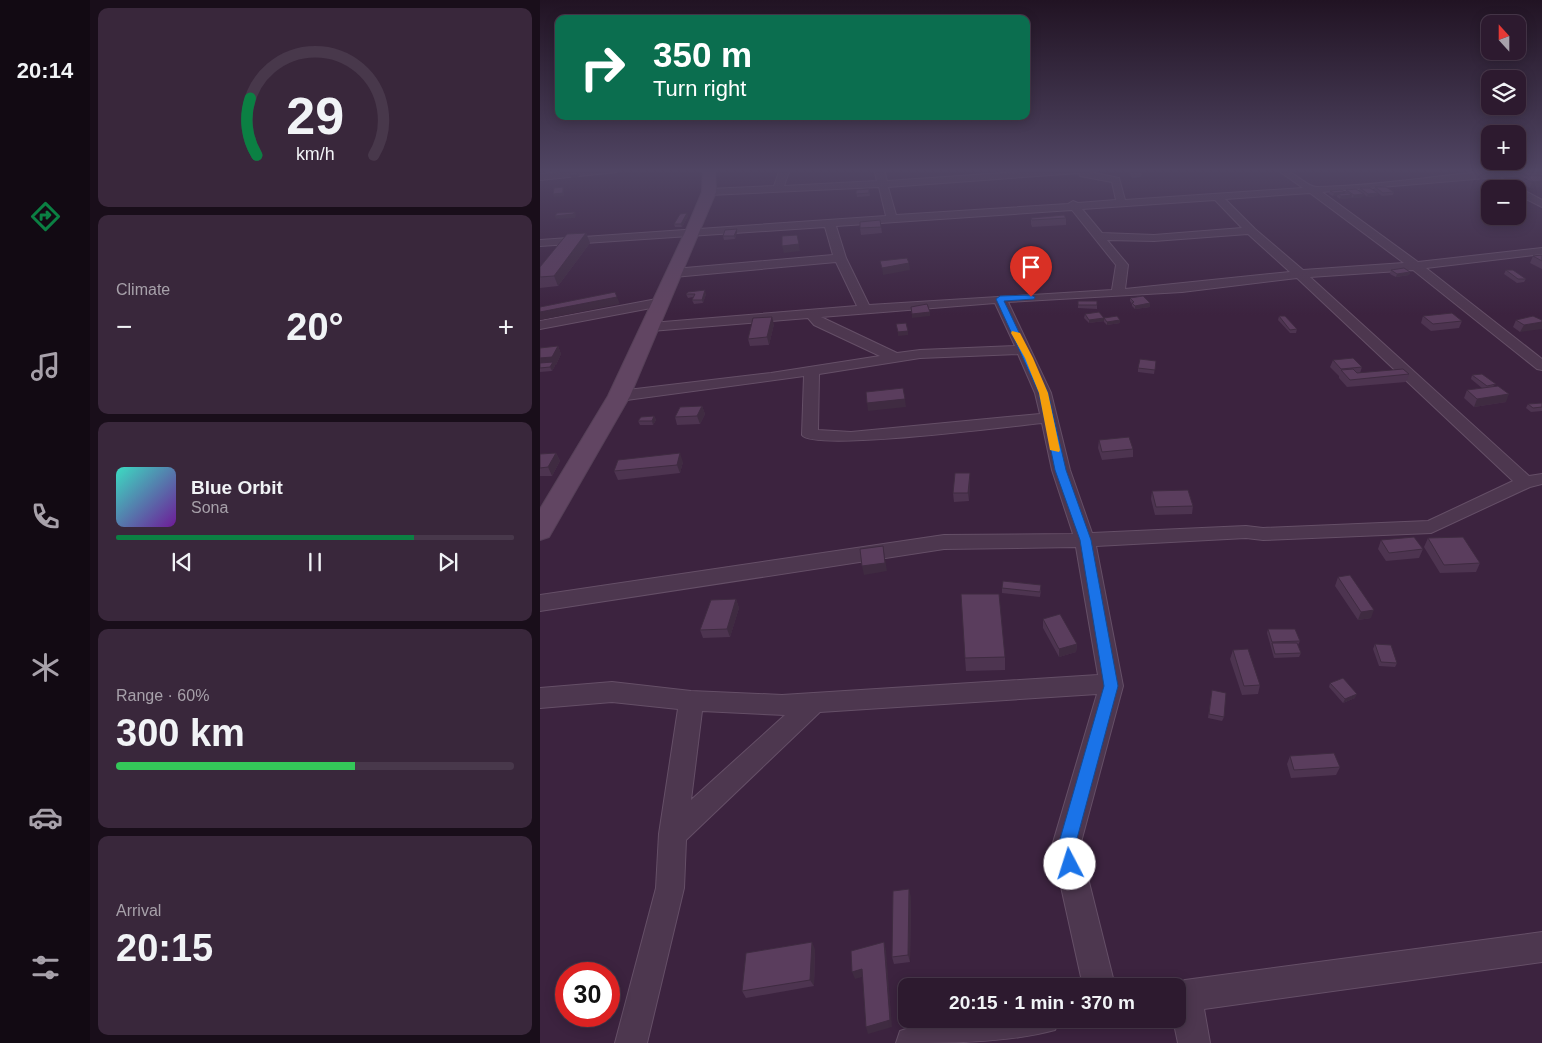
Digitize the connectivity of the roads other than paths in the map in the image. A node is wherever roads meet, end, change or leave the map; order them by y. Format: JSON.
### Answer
{"nodes":[{"id":1,"x":699,"y":218,"type":"edge"},
{"id":2,"x":883,"y":218,"type":"edge"},
{"id":3,"x":1084,"y":218,"type":"edge"},
{"id":4,"x":1237,"y":218,"type":"edge"},
{"id":5,"x":1349,"y":218,"type":"edge"},
{"id":6,"x":829,"y":222,"type":"junction"},
{"id":7,"x":694,"y":230,"type":"junction"},
{"id":8,"x":1251,"y":232,"type":"junction"},
{"id":9,"x":1098,"y":236,"type":"junction"},
{"id":10,"x":540,"y":243,"type":"edge"},
{"id":11,"x":1542,"y":251,"type":"edge"},
{"id":12,"x":840,"y":258,"type":"junction"},
{"id":13,"x":1414,"y":266,"type":"junction"},
{"id":14,"x":674,"y":273,"type":"junction"},
{"id":15,"x":1300,"y":274,"type":"junction"},
{"id":16,"x":1118,"y":293,"type":"junction"},
{"id":17,"x":1000,"y":299,"type":"junction"},
{"id":18,"x":662,"y":302,"type":"junction"},
{"id":19,"x":865,"y":309,"type":"junction"},
{"id":20,"x":812,"y":314,"type":"junction"},
{"id":21,"x":540,"y":325,"type":"edge"},
{"id":22,"x":651,"y":327,"type":"junction"},
{"id":23,"x":1023,"y":350,"type":"junction"},
{"id":24,"x":894,"y":358,"type":"junction"},
{"id":25,"x":1542,"y":366,"type":"edge"},
{"id":26,"x":812,"y":370,"type":"junction"},
{"id":27,"x":620,"y":396,"type":"junction"},
{"id":28,"x":1048,"y":418,"type":"junction"},
{"id":29,"x":1533,"y":481,"type":"edge"},
{"id":30,"x":540,"y":531,"type":"edge"},
{"id":31,"x":1086,"y":540,"type":"junction"},
{"id":32,"x":540,"y":603,"type":"edge"},
{"id":33,"x":1111,"y":686,"type":"junction"},
{"id":34,"x":540,"y":698,"type":"edge"},
{"id":35,"x":691,"y":701,"type":"junction"},
{"id":36,"x":814,"y":702,"type":"junction"},
{"id":37,"x":673,"y":834,"type":"junction"},
{"id":38,"x":1542,"y":947,"type":"edge"},
{"id":39,"x":1097,"y":978,"type":"edge"},
{"id":40,"x":1186,"y":996,"type":"edge"},
{"id":41,"x":1186,"y":1015,"type":"edge"},
{"id":42,"x":994,"y":1028,"type":"edge"},
{"id":43,"x":631,"y":1043,"type":"edge"},
{"id":44,"x":912,"y":1043,"type":"edge"},
{"id":45,"x":1194,"y":1043,"type":"edge"}],
"edges":[{"from":1,"to":7,"type":"street"},
{"from":2,"to":6,"type":"street"},
{"from":3,"to":9,"type":"street"},
{"from":4,"to":8,"type":"street"},
{"from":5,"to":13,"type":"street"},
{"from":6,"to":7,"type":"street"},
{"from":6,"to":12,"type":"street"},
{"from":7,"to":10,"type":"street"},
{"from":7,"to":14,"type":"street"},
{"from":8,"to":9,"type":"street"},
{"from":8,"to":15,"type":"street"},
{"from":9,"to":16,"type":"street"},
{"from":11,"to":13,"type":"street"},
{"from":12,"to":14,"type":"street"},
{"from":12,"to":19,"type":"street"},
{"from":13,"to":15,"type":"street"},
{"from":13,"to":25,"type":"street"},
{"from":14,"to":18,"type":"street"},
{"from":15,"to":16,"type":"street"},
{"from":15,"to":29,"type":"street"},
{"from":16,"to":17,"type":"street"},
{"from":17,"to":19,"type":"street"},
{"from":17,"to":23,"type":"street"},
{"from":18,"to":21,"type":"street"},
{"from":18,"to":22,"type":"street"},
{"from":19,"to":20,"type":"street"},
{"from":20,"to":22,"type":"street"},
{"from":20,"to":24,"type":"street"},
{"from":22,"to":27,"type":"street"},
{"from":23,"to":24,"type":"street"},
{"from":23,"to":28,"type":"street"},
{"from":24,"to":26,"type":"street"},
{"from":26,"to":27,"type":"street"},
{"from":26,"to":28,"type":"street"},
{"from":27,"to":30,"type":"street"},
{"from":28,"to":31,"type":"street"},
{"from":29,"to":31,"type":"street"},
{"from":31,"to":32,"type":"street"},
{"from":31,"to":33,"type":"street"},
{"from":33,"to":36,"type":"street"},
{"from":33,"to":39,"type":"street"},
{"from":34,"to":35,"type":"street"},
{"from":35,"to":36,"type":"street"},
{"from":35,"to":37,"type":"street"},
{"from":36,"to":37,"type":"street"},
{"from":37,"to":43,"type":"street"},
{"from":38,"to":40,"type":"street"},
{"from":41,"to":45,"type":"street"},
{"from":42,"to":44,"type":"street"}]}
